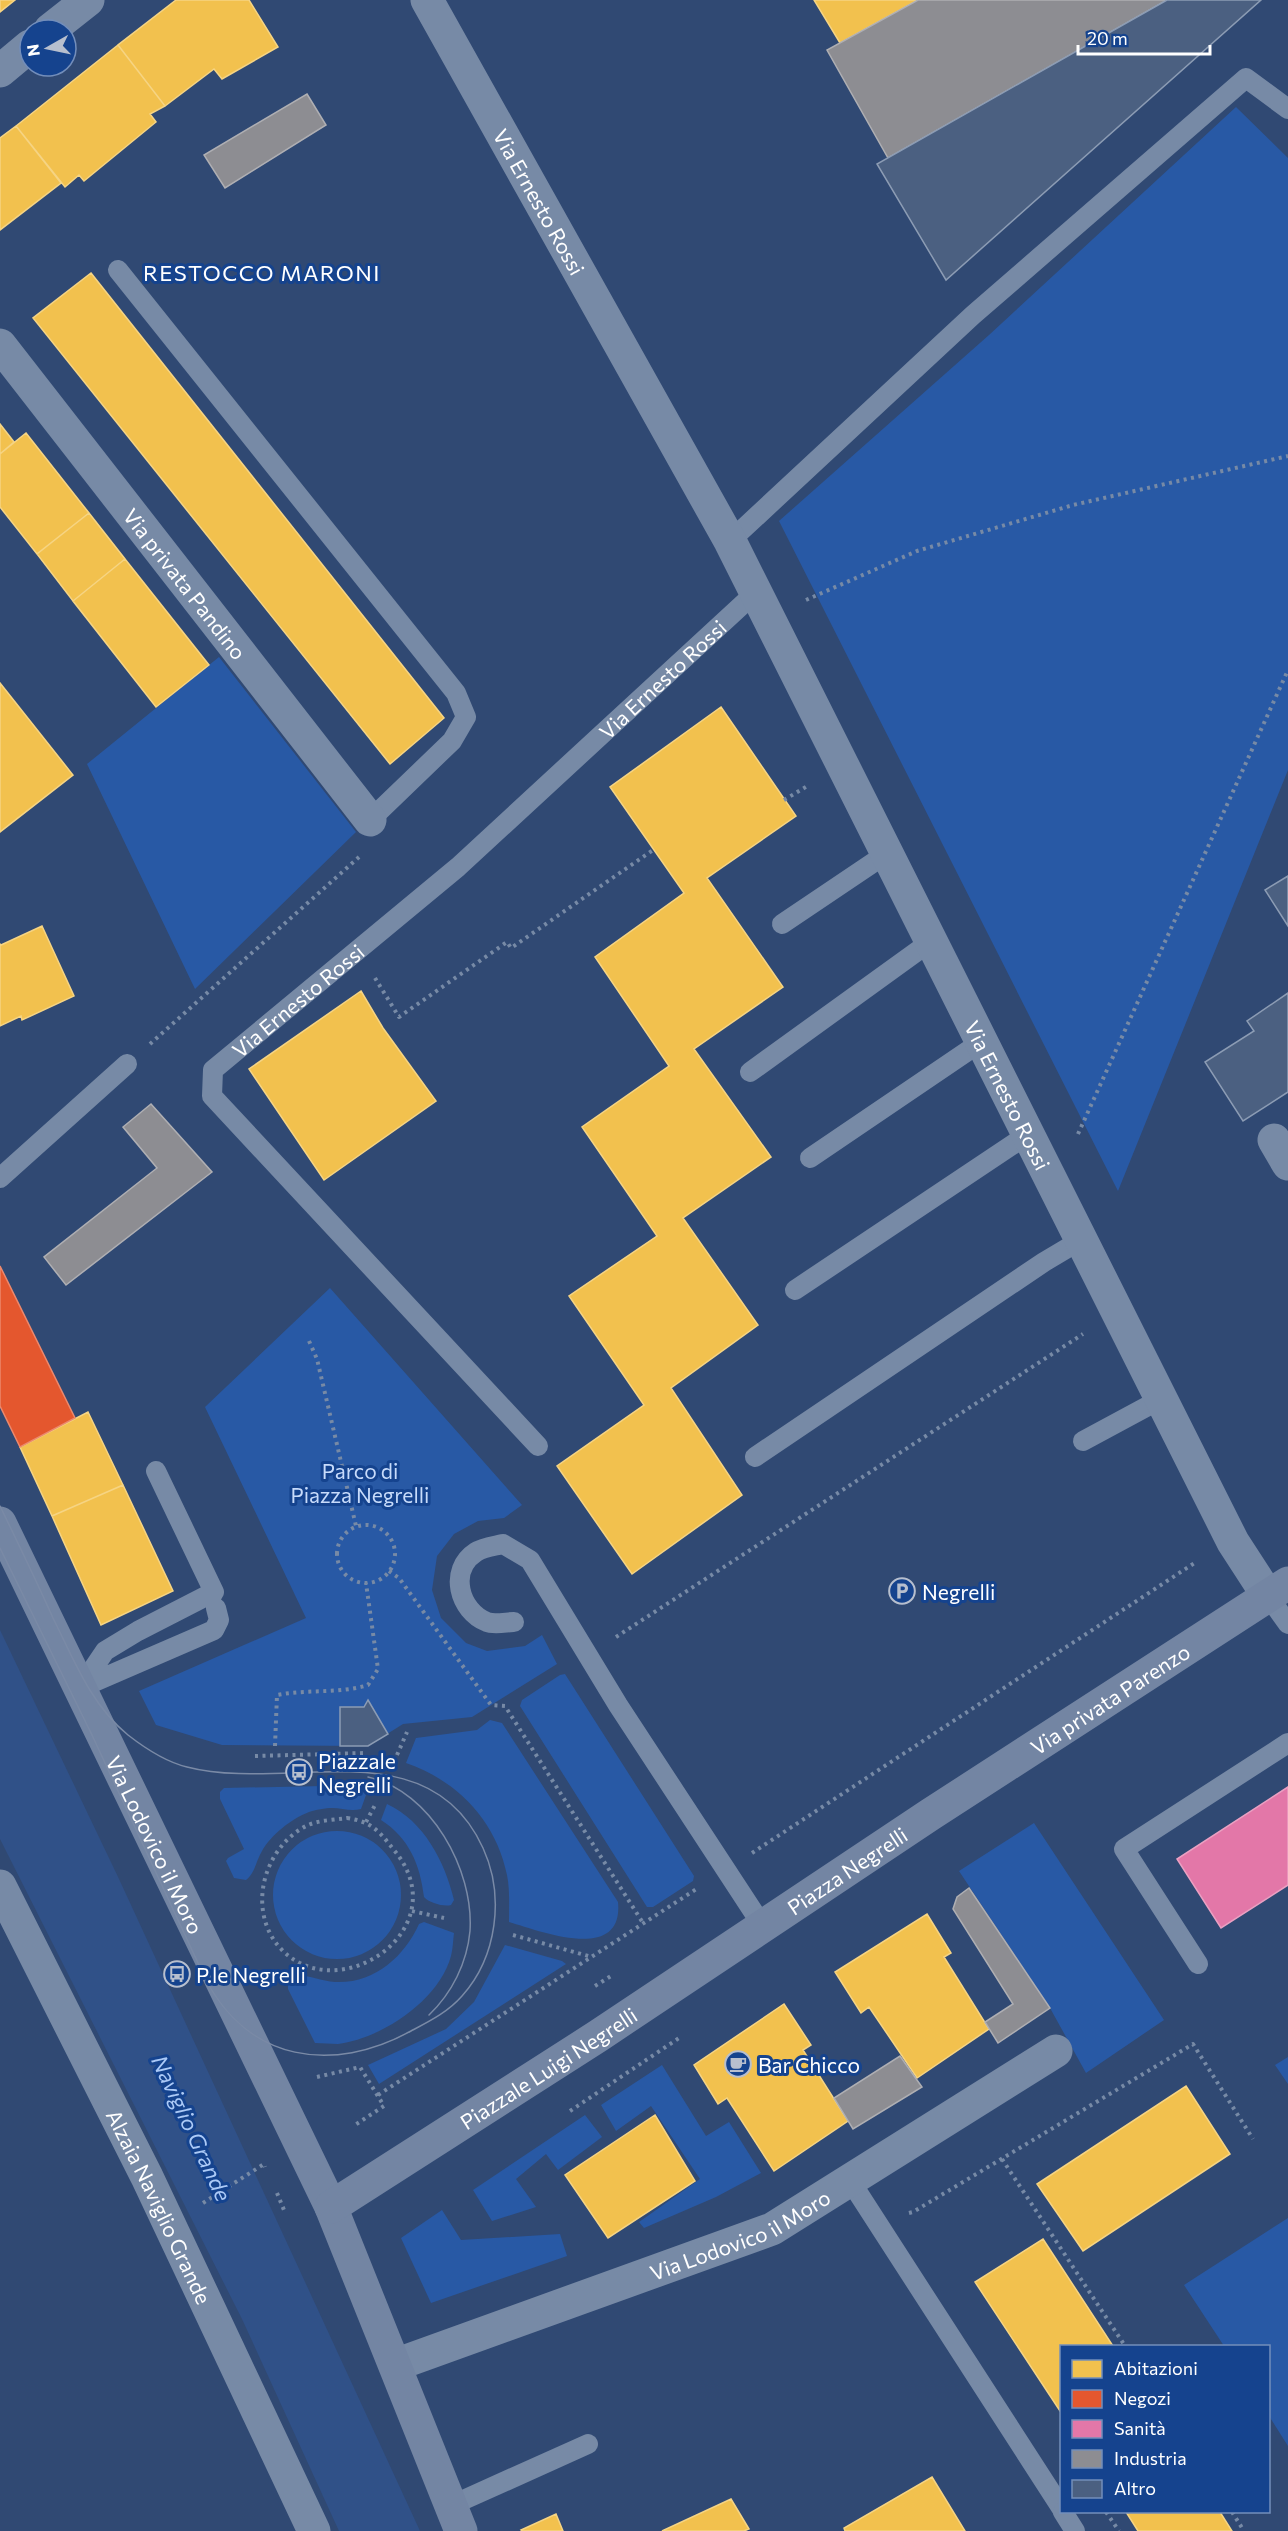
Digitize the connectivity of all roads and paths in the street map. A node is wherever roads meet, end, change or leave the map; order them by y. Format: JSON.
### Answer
{"nodes":[{"id":1,"x":88,"y":0,"type":"edge"},
{"id":2,"x":427,"y":0,"type":"edge"},
{"id":3,"x":65,"y":18,"type":"edge"},
{"id":4,"x":18,"y":56,"type":"edge"},
{"id":5,"x":0,"y":71,"type":"edge"},
{"id":6,"x":1288,"y":108,"type":"edge"},
{"id":7,"x":118,"y":270,"type":"dead end"},
{"id":8,"x":0,"y":345,"type":"edge"},
{"id":9,"x":1288,"y":456,"type":"edge"},
{"id":10,"x":730,"y":542,"type":"junction"},
{"id":11,"x":756,"y":592,"type":"junction"},
{"id":12,"x":806,"y":600,"type":"dead end"},
{"id":13,"x":1288,"y":670,"type":"edge"},
{"id":14,"x":809,"y":785,"type":"dead end"},
{"id":15,"x":784,"y":800,"type":"dead end"},
{"id":16,"x":370,"y":820,"type":"junction"},
{"id":17,"x":653,"y":850,"type":"dead end"},
{"id":18,"x":886,"y":854,"type":"junction"},
{"id":19,"x":782,"y":924,"type":"dead end"},
{"id":20,"x":930,"y":942,"type":"junction"},
{"id":21,"x":358,"y":951,"type":"junction"},
{"id":22,"x":981,"y":1042,"type":"junction"},
{"id":23,"x":127,"y":1064,"type":"joint"},
{"id":24,"x":750,"y":1072,"type":"dead end"},
{"id":25,"x":1078,"y":1134,"type":"dead end"},
{"id":26,"x":1027,"y":1135,"type":"junction"},
{"id":27,"x":810,"y":1158,"type":"dead end"},
{"id":28,"x":0,"y":1178,"type":"edge"},
{"id":29,"x":1081,"y":1240,"type":"junction"},
{"id":30,"x":795,"y":1290,"type":"dead end"},
{"id":31,"x":1083,"y":1334,"type":"dead end"},
{"id":32,"x":309,"y":1341,"type":"dead end"},
{"id":33,"x":1161,"y":1399,"type":"junction"},
{"id":34,"x":1083,"y":1441,"type":"dead end"},
{"id":35,"x":538,"y":1446,"type":"dead end"},
{"id":36,"x":754,"y":1457,"type":"dead end"},
{"id":37,"x":156,"y":1471,"type":"dead end"},
{"id":38,"x":0,"y":1523,"type":"edge"},
{"id":39,"x":356,"y":1526,"type":"junction"},
{"id":40,"x":1196,"y":1562,"type":"dead end"},
{"id":41,"x":389,"y":1570,"type":"junction"},
{"id":42,"x":366,"y":1583,"type":"junction"},
{"id":43,"x":1278,"y":1590,"type":"edge"},
{"id":44,"x":216,"y":1608,"type":"dead end"},
{"id":45,"x":514,"y":1622,"type":"dead end"},
{"id":46,"x":1288,"y":1624,"type":"edge"},
{"id":47,"x":588,"y":1656,"type":"junction"},
{"id":48,"x":80,"y":1688,"type":"junction"},
{"id":49,"x":407,"y":1732,"type":"dead end"},
{"id":50,"x":1288,"y":1743,"type":"edge"},
{"id":51,"x":275,"y":1746,"type":"dead end"},
{"id":52,"x":366,"y":1753,"type":"dead end"},
{"id":53,"x":397,"y":1755,"type":"dead end"},
{"id":54,"x":255,"y":1756,"type":"dead end"},
{"id":55,"x":375,"y":1804,"type":"dead end"},
{"id":56,"x":931,"y":1814,"type":"joint"},
{"id":57,"x":366,"y":1821,"type":"junction"},
{"id":58,"x":725,"y":1870,"type":"junction"},
{"id":59,"x":0,"y":1886,"type":"edge"},
{"id":60,"x":412,"y":1911,"type":"junction"},
{"id":61,"x":444,"y":1918,"type":"dead end"},
{"id":62,"x":643,"y":1923,"type":"junction"},
{"id":63,"x":762,"y":1925,"type":"junction"},
{"id":64,"x":513,"y":1935,"type":"dead end"},
{"id":65,"x":593,"y":1958,"type":"junction"},
{"id":66,"x":1198,"y":1964,"type":"dead end"},
{"id":67,"x":679,"y":2038,"type":"dead end"},
{"id":68,"x":1056,"y":2051,"type":"dead end"},
{"id":69,"x":317,"y":2077,"type":"dead end"},
{"id":70,"x":378,"y":2095,"type":"junction"},
{"id":71,"x":570,"y":2110,"type":"dead end"},
{"id":72,"x":355,"y":2125,"type":"dead end"},
{"id":73,"x":1253,"y":2139,"type":"dead end"},
{"id":74,"x":1002,"y":2159,"type":"junction"},
{"id":75,"x":264,"y":2164,"type":"dead end"},
{"id":76,"x":851,"y":2182,"type":"junction"},
{"id":77,"x":198,"y":2206,"type":"dead end"},
{"id":78,"x":331,"y":2207,"type":"junction"},
{"id":79,"x":872,"y":2214,"type":"junction"},
{"id":80,"x":1124,"y":2345,"type":"edge"},
{"id":81,"x":395,"y":2365,"type":"junction"},
{"id":82,"x":588,"y":2444,"type":"dead end"},
{"id":83,"x":1060,"y":2507,"type":"edge"},
{"id":84,"x":1064,"y":2513,"type":"edge"},
{"id":85,"x":1107,"y":2513,"type":"edge"},
{"id":86,"x":1233,"y":2513,"type":"edge"},
{"id":87,"x":455,"y":2519,"type":"edge"},
{"id":88,"x":314,"y":2531,"type":"edge"},
{"id":89,"x":1076,"y":2531,"type":"edge"},
{"id":90,"x":1119,"y":2531,"type":"edge"},
{"id":91,"x":1244,"y":2531,"type":"edge"}],
"edges":[{"from":1,"to":3,"type":"street"},
{"from":2,"to":10,"type":"street","name":"Via Ernesto Rossi"},
{"from":4,"to":5,"type":"street"},
{"from":6,"to":10,"type":"lane"},
{"from":7,"to":16,"type":"lane"},
{"from":8,"to":16,"type":"street","name":"Via privata Pandino"},
{"from":9,"to":12,"type":"path"},
{"from":10,"to":11,"type":"street","name":"Via Ernesto Rossi"},
{"from":11,"to":18,"type":"street","name":"Via Ernesto Rossi"},
{"from":11,"to":21,"type":"lane","name":"Via Ernesto Rossi"},
{"from":13,"to":25,"type":"path"},
{"from":14,"to":15,"type":"path"},
{"from":16,"to":23,"type":"path"},
{"from":17,"to":21,"type":"path"},
{"from":18,"to":19,"type":"lane"},
{"from":18,"to":20,"type":"street","name":"Via Ernesto Rossi"},
{"from":20,"to":22,"type":"street","name":"Via Ernesto Rossi"},
{"from":20,"to":24,"type":"lane"},
{"from":21,"to":35,"type":"lane","name":"Via Ernesto Rossi"},
{"from":22,"to":26,"type":"street","name":"Via Ernesto Rossi"},
{"from":22,"to":27,"type":"lane"},
{"from":23,"to":28,"type":"lane"},
{"from":26,"to":29,"type":"street","name":"Via Ernesto Rossi"},
{"from":26,"to":30,"type":"lane"},
{"from":29,"to":33,"type":"street","name":"Via Ernesto Rossi"},
{"from":29,"to":36,"type":"lane"},
{"from":31,"to":47,"type":"path"},
{"from":32,"to":39,"type":"path"},
{"from":33,"to":34,"type":"lane"},
{"from":33,"to":43,"type":"street","name":"Via Ernesto Rossi"},
{"from":37,"to":48,"type":"lane"},
{"from":38,"to":48,"type":"street","name":"Via Lodovico il Moro"},
{"from":39,"to":41,"type":"path"},
{"from":39,"to":42,"type":"path"},
{"from":40,"to":58,"type":"path"},
{"from":41,"to":42,"type":"path"},
{"from":41,"to":62,"type":"path"},
{"from":42,"to":51,"type":"path"},
{"from":43,"to":46,"type":"lane"},
{"from":43,"to":56,"type":"street","name":"Via privata Parenzo"},
{"from":44,"to":48,"type":"lane"},
{"from":45,"to":47,"type":"lane"},
{"from":47,"to":58,"type":"lane"},
{"from":48,"to":78,"type":"street","name":"Via Lodovico il Moro"},
{"from":49,"to":53,"type":"path"},
{"from":50,"to":66,"type":"lane"},
{"from":52,"to":54,"type":"path"},
{"from":55,"to":57,"type":"path"},
{"from":56,"to":63,"type":"street","name":"Piazza Negrelli"},
{"from":57,"to":60,"type":"path"},
{"from":57,"to":60,"type":"path"},
{"from":58,"to":62,"type":"path"},
{"from":58,"to":63,"type":"lane"},
{"from":59,"to":88,"type":"street","name":"Alzaia Naviglio Grande"},
{"from":60,"to":61,"type":"path"},
{"from":62,"to":65,"type":"path"},
{"from":63,"to":78,"type":"street","name":"Piazzale Luigi Negrelli"},
{"from":64,"to":65,"type":"path"},
{"from":65,"to":70,"type":"path"},
{"from":67,"to":71,"type":"path"},
{"from":68,"to":76,"type":"street","name":"Via Lodovico il Moro"},
{"from":69,"to":70,"type":"path"},
{"from":70,"to":72,"type":"path"},
{"from":73,"to":74,"type":"path"},
{"from":74,"to":79,"type":"path"},
{"from":74,"to":80,"type":"path"},
{"from":75,"to":77,"type":"path"},
{"from":76,"to":79,"type":"lane"},
{"from":76,"to":81,"type":"street","name":"Via Lodovico il Moro"},
{"from":78,"to":81,"type":"street","name":"Via Lodovico il Moro"},
{"from":79,"to":83,"type":"lane"},
{"from":81,"to":87,"type":"street","name":"Via Lodovico il Moro"},
{"from":82,"to":87,"type":"lane"},
{"from":84,"to":89,"type":"lane"},
{"from":85,"to":90,"type":"path"},
{"from":86,"to":91,"type":"path"}]}
